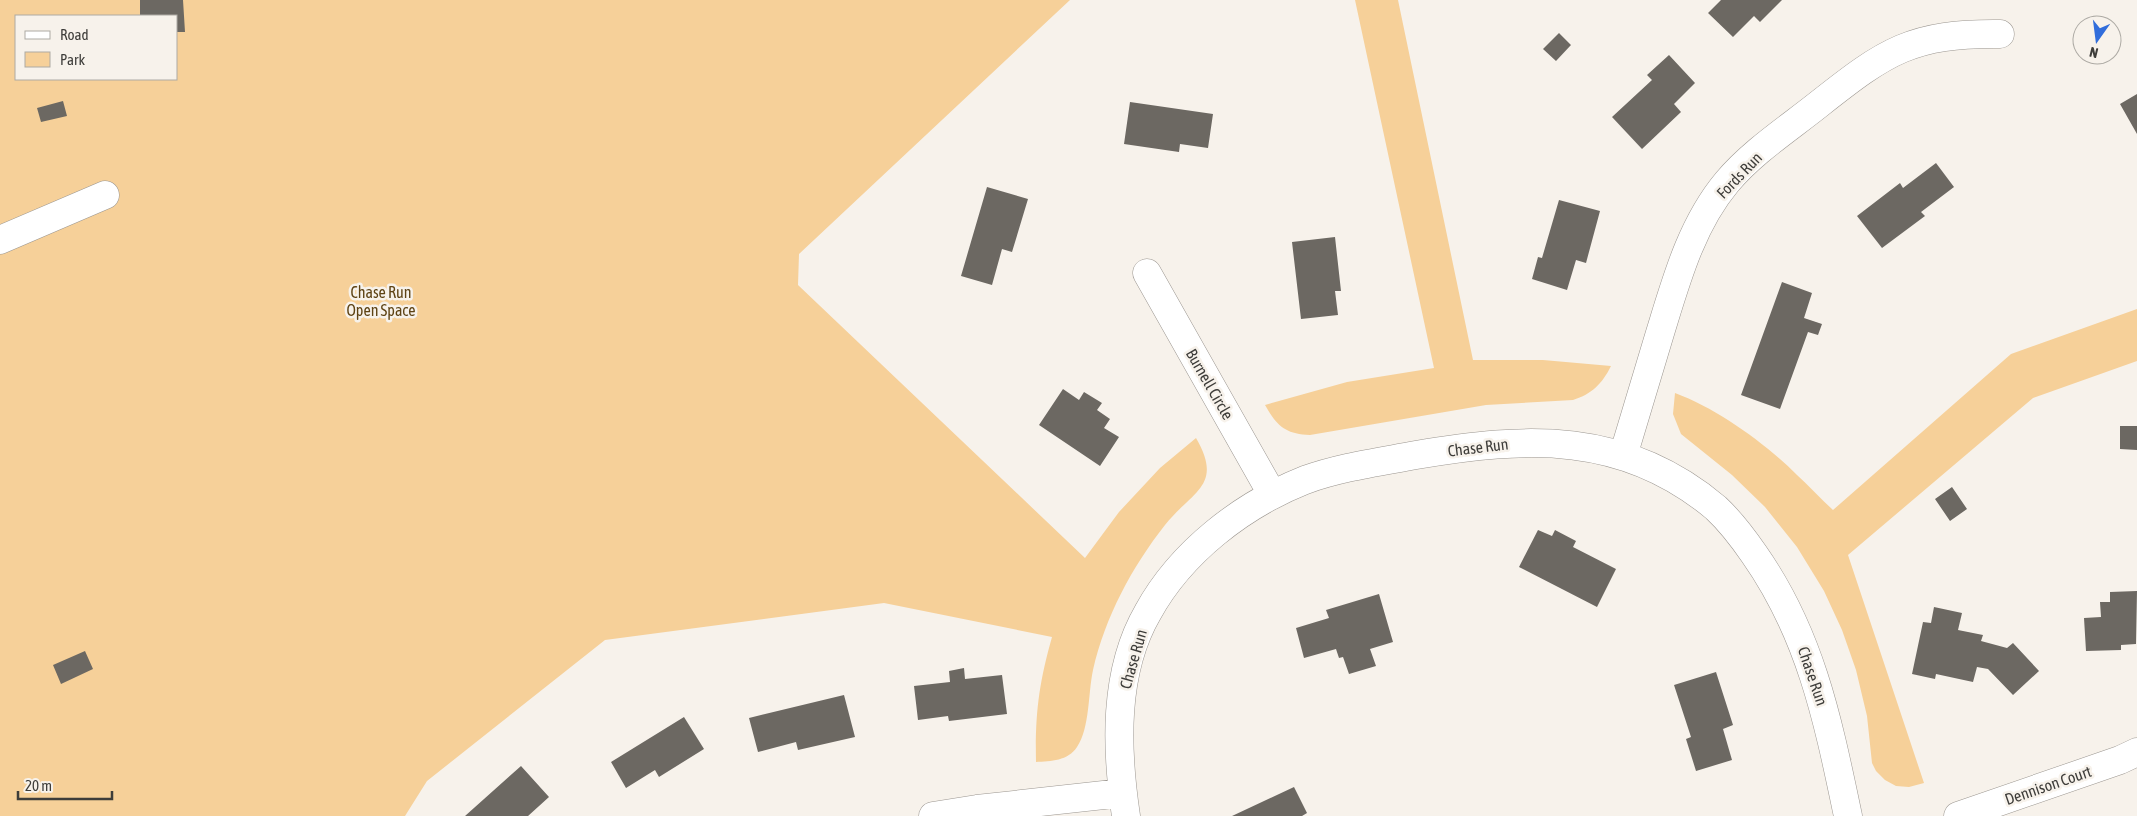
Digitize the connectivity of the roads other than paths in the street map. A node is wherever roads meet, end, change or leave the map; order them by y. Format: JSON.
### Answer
{"nodes":[{"id":1,"x":2000,"y":34,"type":"dead end"},
{"id":2,"x":105,"y":195,"type":"dead end"},
{"id":3,"x":0,"y":240,"type":"edge"},
{"id":4,"x":1147,"y":273,"type":"dead end"},
{"id":5,"x":1623,"y":456,"type":"junction"},
{"id":6,"x":1272,"y":494,"type":"junction"},
{"id":7,"x":2137,"y":752,"type":"edge"},
{"id":8,"x":1124,"y":805,"type":"edge"},
{"id":9,"x":933,"y":816,"type":"edge"},
{"id":10,"x":1848,"y":816,"type":"edge"},
{"id":11,"x":1958,"y":816,"type":"edge"}],
"edges":[{"from":1,"to":5,"type":"street","name":"Fords Run"},
{"from":2,"to":3,"type":"street"},
{"from":4,"to":6,"type":"street","name":"Burnell Circle"},
{"from":5,"to":6,"type":"street","name":"Chase Run"},
{"from":5,"to":10,"type":"street","name":"Chase Run"},
{"from":6,"to":8,"type":"street","name":"Chase Run"},
{"from":7,"to":11,"type":"street","name":"Dennison Court"},
{"from":8,"to":9,"type":"street"}]}
